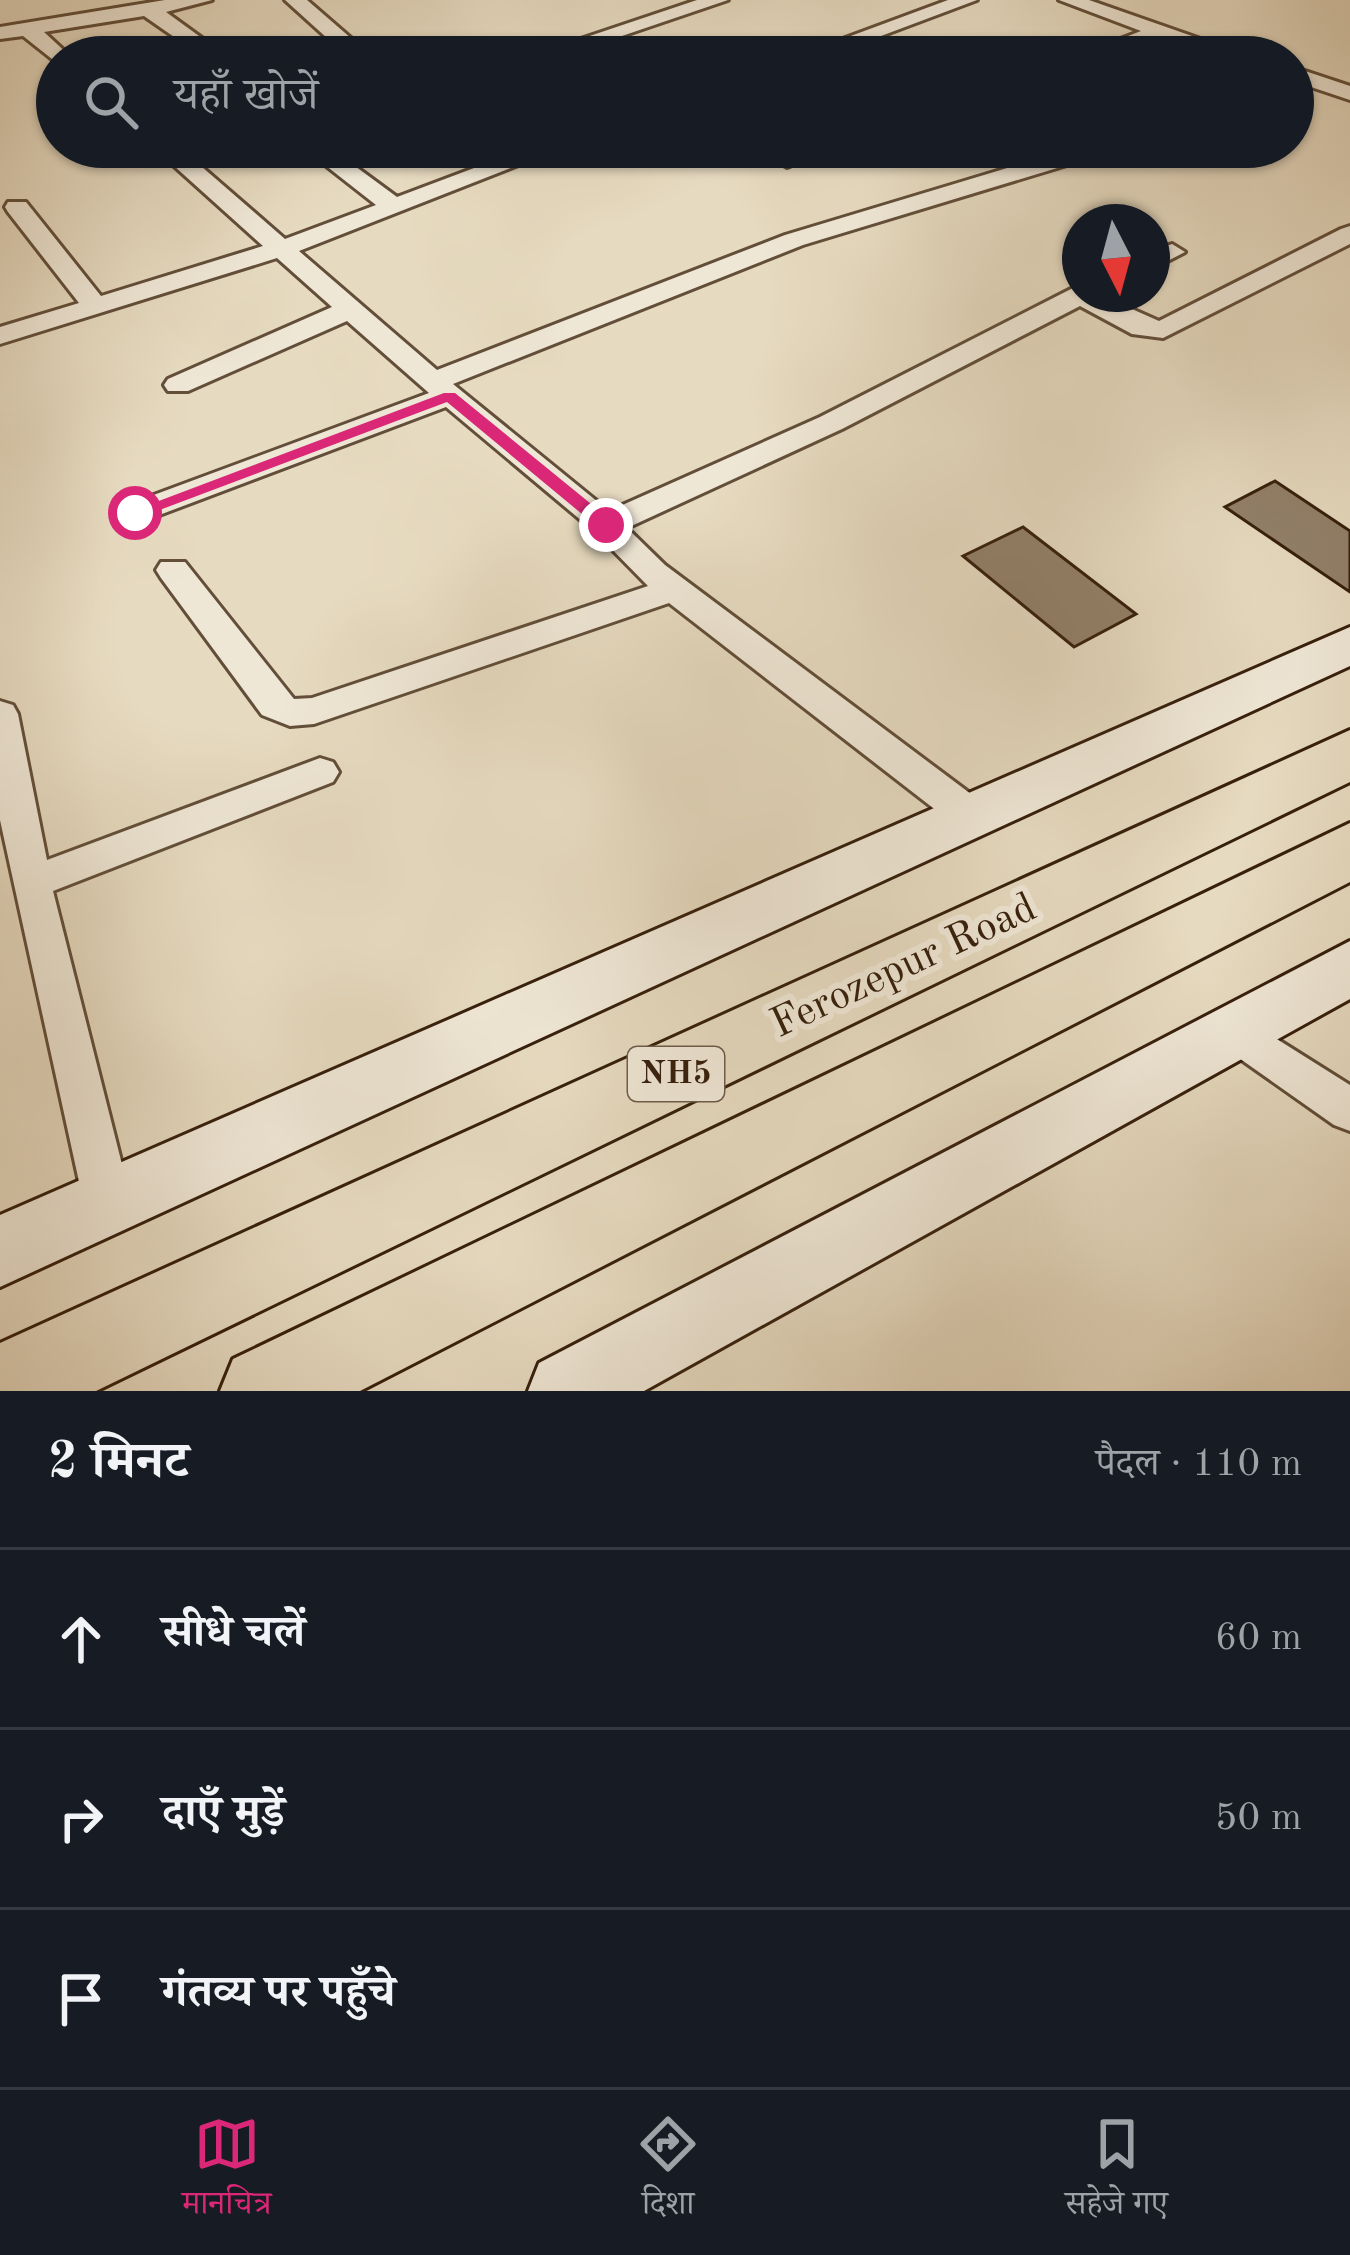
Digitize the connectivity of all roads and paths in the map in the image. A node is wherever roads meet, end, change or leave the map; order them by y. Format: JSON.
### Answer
{"nodes":[{"id":1,"x":87,"y":0,"type":"edge"},
{"id":2,"x":202,"y":0,"type":"edge"},
{"id":3,"x":295,"y":0,"type":"edge"},
{"id":4,"x":718,"y":0,"type":"edge"},
{"id":5,"x":967,"y":0,"type":"edge"},
{"id":6,"x":1069,"y":0,"type":"edge"},
{"id":7,"x":148,"y":9,"type":"junction"},
{"id":8,"x":0,"y":14,"type":"edge"},
{"id":9,"x":27,"y":29,"type":"junction"},
{"id":10,"x":1161,"y":31,"type":"junction"},
{"id":11,"x":0,"y":33,"type":"edge"},
{"id":12,"x":187,"y":36,"type":"edge"},
{"id":13,"x":337,"y":36,"type":"edge"},
{"id":14,"x":604,"y":36,"type":"edge"},
{"id":15,"x":865,"y":36,"type":"edge"},
{"id":16,"x":1146,"y":36,"type":"edge"},
{"id":17,"x":1176,"y":36,"type":"edge"},
{"id":18,"x":36,"y":37,"type":"edge"},
{"id":19,"x":1314,"y":81,"type":"edge"},
{"id":20,"x":1320,"y":83,"type":"junction"},
{"id":21,"x":1314,"y":85,"type":"edge"},
{"id":22,"x":1350,"y":93,"type":"edge"},
{"id":23,"x":190,"y":168,"type":"edge"},
{"id":24,"x":342,"y":168,"type":"edge"},
{"id":25,"x":494,"y":168,"type":"edge"},
{"id":26,"x":1032,"y":168,"type":"edge"},
{"id":27,"x":392,"y":205,"type":"junction"},
{"id":28,"x":17,"y":207,"type":"dead end"},
{"id":29,"x":1350,"y":234,"type":"edge"},
{"id":30,"x":283,"y":248,"type":"junction"},
{"id":31,"x":1062,"y":305,"type":"edge"},
{"id":32,"x":97,"y":308,"type":"junction"},
{"id":33,"x":353,"y":308,"type":"junction"},
{"id":34,"x":1112,"y":312,"type":"edge"},
{"id":35,"x":0,"y":336,"type":"edge"},
{"id":36,"x":178,"y":385,"type":"dead end"},
{"id":37,"x":441,"y":389,"type":"junction"},
{"id":38,"x":135,"y":513,"type":"dead end"},
{"id":39,"x":606,"y":525,"type":"junction"},
{"id":40,"x":173,"y":570,"type":"dead end"},
{"id":41,"x":674,"y":589,"type":"junction"},
{"id":42,"x":1350,"y":645,"type":"edge"},
{"id":43,"x":0,"y":714,"type":"edge"},
{"id":44,"x":1350,"y":754,"type":"edge"},
{"id":45,"x":320,"y":772,"type":"dead end"},
{"id":46,"x":969,"y":814,"type":"junction"},
{"id":47,"x":1350,"y":850,"type":"edge"},
{"id":48,"x":31,"y":883,"type":"junction"},
{"id":49,"x":1350,"y":968,"type":"edge"},
{"id":50,"x":1234,"y":1031,"type":"junction"},
{"id":51,"x":1350,"y":1110,"type":"edge"},
{"id":52,"x":107,"y":1200,"type":"junction"},
{"id":53,"x":0,"y":1251,"type":"edge"},
{"id":54,"x":0,"y":1390,"type":"edge"},
{"id":55,"x":265,"y":1391,"type":"edge"},
{"id":56,"x":567,"y":1391,"type":"edge"}],
"edges":[{"from":1,"to":8,"type":"street"},
{"from":2,"to":7,"type":"street"},
{"from":3,"to":13,"type":"street"},
{"from":4,"to":14,"type":"street"},
{"from":5,"to":15,"type":"street"},
{"from":6,"to":10,"type":"street"},
{"from":7,"to":9,"type":"street"},
{"from":7,"to":12,"type":"street"},
{"from":9,"to":11,"type":"street"},
{"from":9,"to":18,"type":"street"},
{"from":10,"to":16,"type":"street"},
{"from":10,"to":17,"type":"street"},
{"from":19,"to":20,"type":"street"},
{"from":20,"to":21,"type":"street"},
{"from":20,"to":22,"type":"street"},
{"from":23,"to":30,"type":"street"},
{"from":24,"to":27,"type":"street"},
{"from":25,"to":27,"type":"street"},
{"from":26,"to":37,"type":"street"},
{"from":27,"to":30,"type":"street"},
{"from":28,"to":32,"type":"street"},
{"from":29,"to":34,"type":"street"},
{"from":30,"to":32,"type":"street"},
{"from":30,"to":33,"type":"street"},
{"from":31,"to":39,"type":"street"},
{"from":32,"to":35,"type":"street"},
{"from":33,"to":36,"type":"street"},
{"from":33,"to":37,"type":"street"},
{"from":37,"to":38,"type":"street"},
{"from":37,"to":39,"type":"street"},
{"from":39,"to":41,"type":"street"},
{"from":40,"to":41,"type":"street"},
{"from":41,"to":46,"type":"street"},
{"from":42,"to":46,"type":"main road"},
{"from":43,"to":48,"type":"street"},
{"from":44,"to":54,"type":"highway","name":"Ferozepur Road","number":"NH5"},
{"from":45,"to":48,"type":"street"},
{"from":46,"to":52,"type":"main road"},
{"from":47,"to":55,"type":"highway"},
{"from":48,"to":52,"type":"street"},
{"from":49,"to":50,"type":"main road"},
{"from":50,"to":51,"type":"street"},
{"from":50,"to":56,"type":"main road"},
{"from":52,"to":53,"type":"main road"}]}
